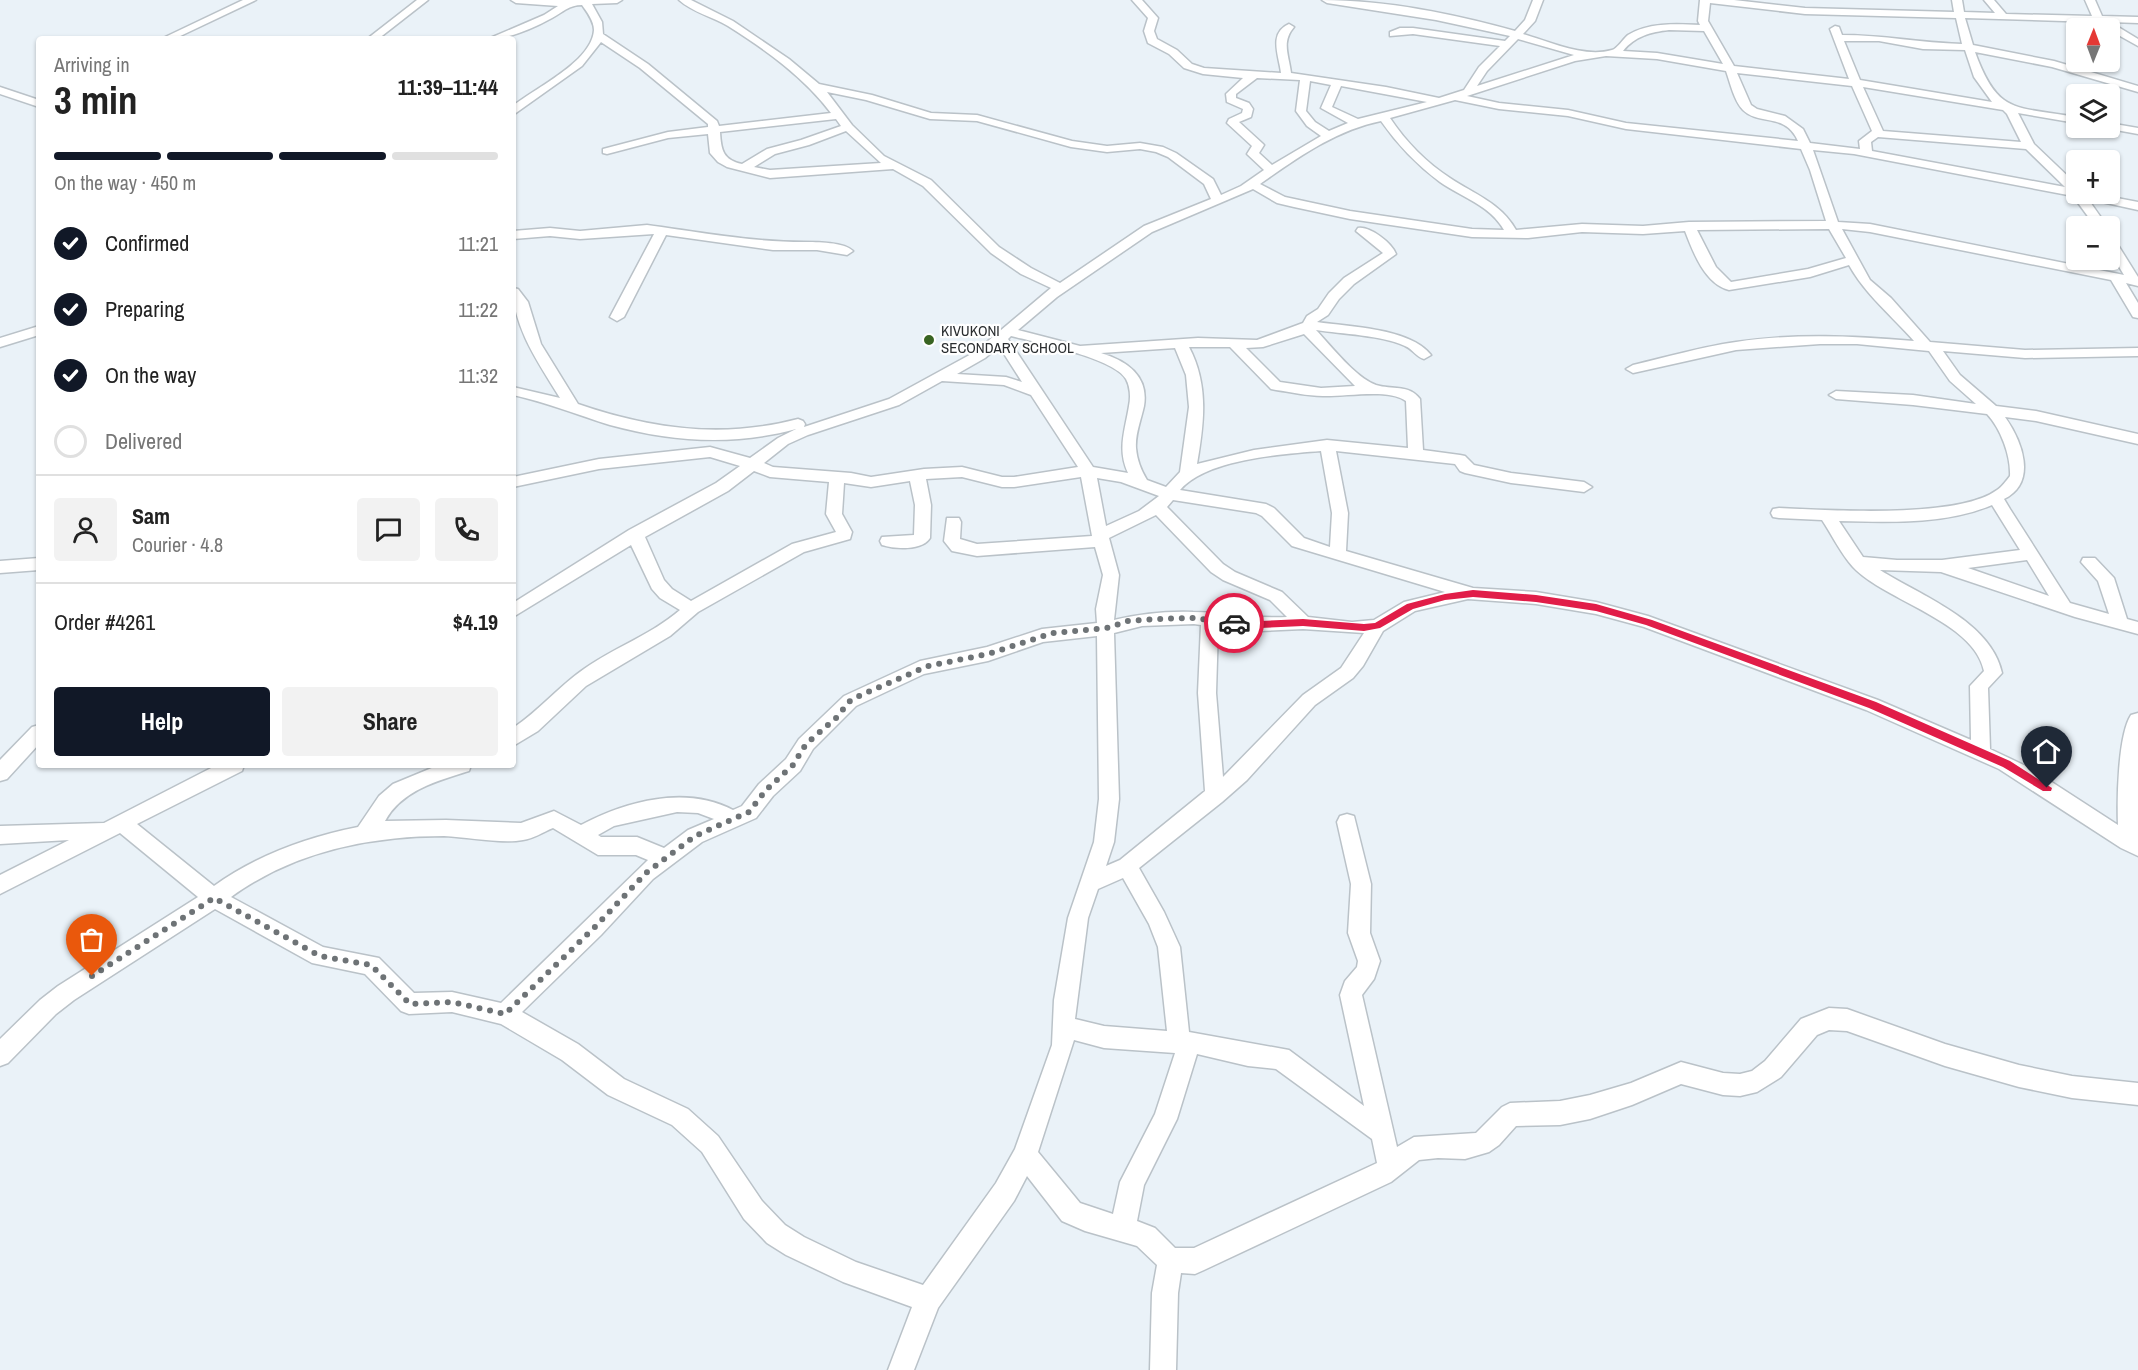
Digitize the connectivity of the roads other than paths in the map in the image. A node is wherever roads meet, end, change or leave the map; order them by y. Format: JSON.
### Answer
{"nodes":[{"id":1,"x":251,"y":0,"type":"edge"},
{"id":2,"x":423,"y":0,"type":"edge"},
{"id":3,"x":516,"y":0,"type":"edge"},
{"id":4,"x":617,"y":0,"type":"edge"},
{"id":5,"x":684,"y":0,"type":"edge"},
{"id":6,"x":1137,"y":0,"type":"edge"},
{"id":7,"x":1327,"y":0,"type":"edge"},
{"id":8,"x":1538,"y":0,"type":"edge"},
{"id":9,"x":1707,"y":0,"type":"edge"},
{"id":10,"x":1829,"y":0,"type":"edge"},
{"id":11,"x":1989,"y":0,"type":"edge"},
{"id":12,"x":2090,"y":0,"type":"edge"},
{"id":13,"x":585,"y":1,"type":"edge"},
{"id":14,"x":1412,"y":2,"type":"dead end"},
{"id":15,"x":569,"y":3,"type":"junction"},
{"id":16,"x":1937,"y":3,"type":"dead end"},
{"id":17,"x":1958,"y":6,"type":"edge"},
{"id":18,"x":1401,"y":11,"type":"junction"},
{"id":19,"x":1834,"y":12,"type":"junction"},
{"id":20,"x":2003,"y":16,"type":"junction"},
{"id":21,"x":2098,"y":18,"type":"edge"},
{"id":22,"x":2066,"y":19,"type":"edge"},
{"id":23,"x":2120,"y":20,"type":"edge"},
{"id":24,"x":2138,"y":20,"type":"edge"},
{"id":25,"x":1289,"y":27,"type":"dead end"},
{"id":26,"x":1707,"y":28,"type":"junction"},
{"id":27,"x":2120,"y":33,"type":"edge"},
{"id":28,"x":1394,"y":34,"type":"dead end"},
{"id":29,"x":1516,"y":34,"type":"junction"},
{"id":30,"x":598,"y":35,"type":"junction"},
{"id":31,"x":173,"y":36,"type":"edge"},
{"id":32,"x":376,"y":36,"type":"edge"},
{"id":33,"x":500,"y":36,"type":"edge"},
{"id":34,"x":1837,"y":38,"type":"junction"},
{"id":35,"x":1507,"y":44,"type":"junction"},
{"id":36,"x":2138,"y":44,"type":"edge"},
{"id":37,"x":1969,"y":47,"type":"junction"},
{"id":38,"x":1616,"y":53,"type":"junction"},
{"id":39,"x":1586,"y":55,"type":"junction"},
{"id":40,"x":1731,"y":69,"type":"junction"},
{"id":41,"x":1255,"y":75,"type":"junction"},
{"id":42,"x":1286,"y":76,"type":"junction"},
{"id":43,"x":1305,"y":78,"type":"junction"},
{"id":44,"x":2112,"y":81,"type":"junction"},
{"id":45,"x":2138,"y":81,"type":"edge"},
{"id":46,"x":1856,"y":82,"type":"junction"},
{"id":47,"x":1337,"y":83,"type":"junction"},
{"id":48,"x":816,"y":87,"type":"junction"},
{"id":49,"x":2138,"y":89,"type":"edge"},
{"id":50,"x":0,"y":90,"type":"edge"},
{"id":51,"x":36,"y":92,"type":"edge"},
{"id":52,"x":1468,"y":92,"type":"junction"},
{"id":53,"x":516,"y":94,"type":"edge"},
{"id":54,"x":24,"y":98,"type":"junction"},
{"id":55,"x":530,"y":98,"type":"junction"},
{"id":56,"x":1447,"y":99,"type":"junction"},
{"id":57,"x":36,"y":103,"type":"edge"},
{"id":58,"x":2006,"y":108,"type":"junction"},
{"id":59,"x":516,"y":110,"type":"edge"},
{"id":60,"x":839,"y":115,"type":"junction"},
{"id":61,"x":1384,"y":117,"type":"junction"},
{"id":62,"x":2066,"y":118,"type":"edge"},
{"id":63,"x":1357,"y":123,"type":"junction"},
{"id":64,"x":848,"y":127,"type":"junction"},
{"id":65,"x":2120,"y":128,"type":"edge"},
{"id":66,"x":714,"y":130,"type":"junction"},
{"id":67,"x":2138,"y":131,"type":"edge"},
{"id":68,"x":1878,"y":134,"type":"junction"},
{"id":69,"x":1328,"y":136,"type":"junction"},
{"id":70,"x":2029,"y":146,"type":"junction"},
{"id":71,"x":1806,"y":148,"type":"junction"},
{"id":72,"x":607,"y":151,"type":"dead end"},
{"id":73,"x":1866,"y":153,"type":"junction"},
{"id":74,"x":892,"y":166,"type":"junction"},
{"id":75,"x":744,"y":168,"type":"junction"},
{"id":76,"x":1271,"y":170,"type":"junction"},
{"id":77,"x":2066,"y":181,"type":"edge"},
{"id":78,"x":1252,"y":184,"type":"junction"},
{"id":79,"x":2066,"y":191,"type":"edge"},
{"id":80,"x":1218,"y":200,"type":"junction"},
{"id":81,"x":2120,"y":202,"type":"edge"},
{"id":82,"x":2138,"y":206,"type":"edge"},
{"id":83,"x":1833,"y":225,"type":"junction"},
{"id":84,"x":1689,"y":226,"type":"junction"},
{"id":85,"x":661,"y":231,"type":"junction"},
{"id":86,"x":1362,"y":231,"type":"dead end"},
{"id":87,"x":1512,"y":234,"type":"junction"},
{"id":88,"x":516,"y":235,"type":"edge"},
{"id":89,"x":847,"y":251,"type":"dead end"},
{"id":90,"x":2120,"y":257,"type":"edge"},
{"id":91,"x":1854,"y":260,"type":"junction"},
{"id":92,"x":2116,"y":279,"type":"junction"},
{"id":93,"x":2136,"y":282,"type":"edge"},
{"id":94,"x":1061,"y":288,"type":"junction"},
{"id":95,"x":516,"y":296,"type":"edge"},
{"id":96,"x":2138,"y":314,"type":"edge"},
{"id":97,"x":617,"y":317,"type":"dead end"},
{"id":98,"x":1307,"y":327,"type":"junction"},
{"id":99,"x":36,"y":331,"type":"edge"},
{"id":100,"x":1005,"y":335,"type":"junction"},
{"id":101,"x":0,"y":343,"type":"edge"},
{"id":102,"x":1180,"y":343,"type":"junction"},
{"id":103,"x":1234,"y":343,"type":"junction"},
{"id":104,"x":1930,"y":347,"type":"junction"},
{"id":105,"x":1078,"y":350,"type":"junction"},
{"id":106,"x":2138,"y":352,"type":"edge"},
{"id":107,"x":1424,"y":355,"type":"dead end"},
{"id":108,"x":1633,"y":369,"type":"dead end"},
{"id":109,"x":934,"y":380,"type":"junction"},
{"id":110,"x":1376,"y":390,"type":"junction"},
{"id":111,"x":516,"y":392,"type":"edge"},
{"id":112,"x":1036,"y":392,"type":"junction"},
{"id":113,"x":1836,"y":395,"type":"dead end"},
{"id":114,"x":571,"y":405,"type":"junction"},
{"id":115,"x":1994,"y":411,"type":"junction"},
{"id":116,"x":2138,"y":439,"type":"edge"},
{"id":117,"x":1327,"y":445,"type":"junction"},
{"id":118,"x":1416,"y":454,"type":"junction"},
{"id":119,"x":753,"y":464,"type":"junction"},
{"id":120,"x":1088,"y":471,"type":"junction"},
{"id":121,"x":1187,"y":474,"type":"junction"},
{"id":122,"x":917,"y":475,"type":"junction"},
{"id":123,"x":837,"y":477,"type":"junction"},
{"id":124,"x":516,"y":481,"type":"edge"},
{"id":125,"x":1140,"y":482,"type":"junction"},
{"id":126,"x":1584,"y":488,"type":"dead end"},
{"id":127,"x":1171,"y":494,"type":"junction"},
{"id":128,"x":1995,"y":499,"type":"junction"},
{"id":129,"x":1158,"y":507,"type":"junction"},
{"id":130,"x":1779,"y":513,"type":"dead end"},
{"id":131,"x":1827,"y":515,"type":"junction"},
{"id":132,"x":952,"y":522,"type":"dead end"},
{"id":133,"x":635,"y":534,"type":"junction"},
{"id":134,"x":1101,"y":538,"type":"junction"},
{"id":135,"x":888,"y":541,"type":"dead end"},
{"id":136,"x":1337,"y":554,"type":"junction"},
{"id":137,"x":2032,"y":554,"type":"junction"},
{"id":138,"x":1858,"y":562,"type":"junction"},
{"id":139,"x":2089,"y":562,"type":"dead end"},
{"id":140,"x":36,"y":565,"type":"edge"},
{"id":141,"x":1942,"y":566,"type":"junction"},
{"id":142,"x":4,"y":571,"type":"edge"},
{"id":143,"x":1473,"y":594,"type":"junction"},
{"id":144,"x":2064,"y":607,"type":"junction"},
{"id":145,"x":516,"y":609,"type":"edge"},
{"id":146,"x":690,"y":609,"type":"junction"},
{"id":147,"x":1210,"y":620,"type":"junction"},
{"id":148,"x":1303,"y":623,"type":"junction"},
{"id":149,"x":2120,"y":623,"type":"junction"},
{"id":150,"x":1377,"y":626,"type":"junction"},
{"id":151,"x":1107,"y":628,"type":"junction"},
{"id":152,"x":2138,"y":628,"type":"edge"},
{"id":153,"x":2138,"y":720,"type":"edge"},
{"id":154,"x":36,"y":735,"type":"edge"},
{"id":155,"x":516,"y":736,"type":"edge"},
{"id":156,"x":1981,"y":753,"type":"junction"},
{"id":157,"x":229,"y":768,"type":"edge"},
{"id":158,"x":455,"y":768,"type":"edge"},
{"id":159,"x":0,"y":773,"type":"edge"},
{"id":160,"x":1215,"y":796,"type":"junction"},
{"id":161,"x":734,"y":820,"type":"junction"},
{"id":162,"x":1347,"y":822,"type":"dead end"},
{"id":163,"x":115,"y":826,"type":"junction"},
{"id":164,"x":365,"y":833,"type":"junction"},
{"id":165,"x":0,"y":835,"type":"edge"},
{"id":166,"x":580,"y":835,"type":"junction"},
{"id":167,"x":2133,"y":844,"type":"edge"},
{"id":168,"x":666,"y":858,"type":"junction"},
{"id":169,"x":1127,"y":866,"type":"junction"},
{"id":170,"x":1091,"y":883,"type":"junction"},
{"id":171,"x":0,"y":885,"type":"edge"},
{"id":172,"x":214,"y":898,"type":"junction"},
{"id":173,"x":505,"y":1014,"type":"junction"},
{"id":174,"x":1065,"y":1027,"type":"junction"},
{"id":175,"x":1184,"y":1043,"type":"junction"},
{"id":176,"x":0,"y":1055,"type":"edge"},
{"id":177,"x":2138,"y":1094,"type":"edge"},
{"id":178,"x":1380,"y":1131,"type":"junction"},
{"id":179,"x":1025,"y":1155,"type":"junction"},
{"id":180,"x":1390,"y":1168,"type":"junction"},
{"id":181,"x":1124,"y":1228,"type":"junction"},
{"id":182,"x":1170,"y":1260,"type":"junction"},
{"id":183,"x":928,"y":1300,"type":"junction"},
{"id":184,"x":901,"y":1370,"type":"edge"},
{"id":185,"x":1163,"y":1370,"type":"edge"}],
"edges":[{"from":1,"to":31,"type":"street"},
{"from":2,"to":32,"type":"street"},
{"from":3,"to":15,"type":"street"},
{"from":4,"to":13,"type":"street"},
{"from":5,"to":48,"type":"street"},
{"from":6,"to":41,"type":"street"},
{"from":7,"to":18,"type":"street"},
{"from":8,"to":29,"type":"street"},
{"from":9,"to":19,"type":"street"},
{"from":9,"to":26,"type":"street"},
{"from":10,"to":19,"type":"street"},
{"from":11,"to":20,"type":"street"},
{"from":12,"to":21,"type":"street"},
{"from":13,"to":15,"type":"street"},
{"from":13,"to":30,"type":"street"},
{"from":14,"to":18,"type":"street"},
{"from":15,"to":33,"type":"street"},
{"from":16,"to":17,"type":"street"},
{"from":17,"to":19,"type":"street"},
{"from":17,"to":20,"type":"street"},
{"from":17,"to":37,"type":"street"},
{"from":18,"to":29,"type":"street"},
{"from":19,"to":34,"type":"street"},
{"from":20,"to":22,"type":"street"},
{"from":23,"to":24,"type":"street"},
{"from":25,"to":42,"type":"street"},
{"from":26,"to":38,"type":"street"},
{"from":26,"to":40,"type":"street"},
{"from":27,"to":36,"type":"street"},
{"from":28,"to":35,"type":"street"},
{"from":29,"to":35,"type":"street"},
{"from":29,"to":39,"type":"street"},
{"from":30,"to":55,"type":"street"},
{"from":30,"to":66,"type":"street"},
{"from":34,"to":37,"type":"street"},
{"from":34,"to":46,"type":"street"},
{"from":35,"to":52,"type":"street"},
{"from":37,"to":44,"type":"street"},
{"from":37,"to":58,"type":"street"},
{"from":38,"to":39,"type":"street"},
{"from":38,"to":40,"type":"street"},
{"from":39,"to":52,"type":"street"},
{"from":40,"to":46,"type":"street"},
{"from":40,"to":71,"type":"street"},
{"from":41,"to":42,"type":"street"},
{"from":41,"to":76,"type":"street"},
{"from":42,"to":43,"type":"street"},
{"from":43,"to":47,"type":"street"},
{"from":43,"to":69,"type":"street"},
{"from":44,"to":45,"type":"street"},
{"from":44,"to":49,"type":"street"},
{"from":46,"to":58,"type":"street"},
{"from":46,"to":68,"type":"street"},
{"from":47,"to":56,"type":"street"},
{"from":47,"to":63,"type":"street"},
{"from":48,"to":60,"type":"street"},
{"from":48,"to":80,"type":"street"},
{"from":50,"to":54,"type":"street"},
{"from":51,"to":54,"type":"street"},
{"from":52,"to":56,"type":"street"},
{"from":53,"to":55,"type":"street"},
{"from":54,"to":57,"type":"street"},
{"from":55,"to":59,"type":"street"},
{"from":56,"to":61,"type":"street"},
{"from":56,"to":71,"type":"street"},
{"from":58,"to":62,"type":"street"},
{"from":58,"to":70,"type":"street"},
{"from":60,"to":64,"type":"street"},
{"from":60,"to":66,"type":"street"},
{"from":61,"to":63,"type":"street"},
{"from":61,"to":87,"type":"street"},
{"from":63,"to":69,"type":"street"},
{"from":64,"to":74,"type":"street"},
{"from":64,"to":75,"type":"street"},
{"from":65,"to":67,"type":"street"},
{"from":66,"to":72,"type":"street"},
{"from":66,"to":75,"type":"street"},
{"from":68,"to":70,"type":"street"},
{"from":68,"to":73,"type":"street"},
{"from":69,"to":76,"type":"street"},
{"from":70,"to":77,"type":"street"},
{"from":71,"to":73,"type":"street"},
{"from":71,"to":83,"type":"street"},
{"from":73,"to":79,"type":"street"},
{"from":74,"to":75,"type":"street"},
{"from":74,"to":94,"type":"street"},
{"from":76,"to":78,"type":"street"},
{"from":78,"to":80,"type":"street"},
{"from":78,"to":87,"type":"street"},
{"from":80,"to":94,"type":"street"},
{"from":81,"to":82,"type":"street"},
{"from":83,"to":84,"type":"street"},
{"from":83,"to":91,"type":"street"},
{"from":83,"to":92,"type":"street"},
{"from":84,"to":87,"type":"street"},
{"from":84,"to":91,"type":"street"},
{"from":85,"to":88,"type":"street"},
{"from":85,"to":89,"type":"street"},
{"from":85,"to":97,"type":"street"},
{"from":86,"to":98,"type":"street"},
{"from":90,"to":93,"type":"street"},
{"from":91,"to":104,"type":"street"},
{"from":92,"to":93,"type":"street"},
{"from":92,"to":96,"type":"street"},
{"from":94,"to":100,"type":"street"},
{"from":95,"to":114,"type":"street"},
{"from":98,"to":103,"type":"street"},
{"from":98,"to":107,"type":"street"},
{"from":98,"to":110,"type":"street"},
{"from":99,"to":101,"type":"street"},
{"from":100,"to":105,"type":"street"},
{"from":100,"to":109,"type":"street"},
{"from":100,"to":112,"type":"street"},
{"from":102,"to":103,"type":"street"},
{"from":102,"to":105,"type":"street"},
{"from":102,"to":121,"type":"street"},
{"from":103,"to":110,"type":"street"},
{"from":104,"to":106,"type":"street"},
{"from":104,"to":108,"type":"street"},
{"from":104,"to":115,"type":"street"},
{"from":105,"to":125,"type":"street"},
{"from":109,"to":112,"type":"street"},
{"from":109,"to":114,"type":"street"},
{"from":109,"to":119,"type":"street"},
{"from":110,"to":118,"type":"street"},
{"from":111,"to":114,"type":"street"},
{"from":112,"to":120,"type":"street"},
{"from":113,"to":115,"type":"street"},
{"from":115,"to":116,"type":"street"},
{"from":115,"to":128,"type":"street"},
{"from":117,"to":118,"type":"street"},
{"from":117,"to":121,"type":"street"},
{"from":117,"to":136,"type":"street"},
{"from":118,"to":126,"type":"street"},
{"from":119,"to":123,"type":"street"},
{"from":119,"to":124,"type":"street"},
{"from":119,"to":133,"type":"street"},
{"from":120,"to":122,"type":"street"},
{"from":120,"to":125,"type":"street"},
{"from":120,"to":134,"type":"street"},
{"from":121,"to":127,"type":"street"},
{"from":122,"to":123,"type":"street"},
{"from":122,"to":135,"type":"street"},
{"from":123,"to":146,"type":"street"},
{"from":125,"to":127,"type":"street"},
{"from":127,"to":129,"type":"street"},
{"from":127,"to":136,"type":"street"},
{"from":128,"to":131,"type":"street"},
{"from":128,"to":137,"type":"street"},
{"from":129,"to":134,"type":"street"},
{"from":129,"to":148,"type":"street"},
{"from":130,"to":131,"type":"street"},
{"from":131,"to":138,"type":"street"},
{"from":132,"to":134,"type":"street"},
{"from":133,"to":145,"type":"street"},
{"from":133,"to":146,"type":"street"},
{"from":134,"to":151,"type":"street"},
{"from":136,"to":143,"type":"street"},
{"from":137,"to":141,"type":"street"},
{"from":137,"to":144,"type":"street"},
{"from":138,"to":141,"type":"street"},
{"from":138,"to":156,"type":"street"},
{"from":139,"to":149,"type":"street"},
{"from":140,"to":142,"type":"street"},
{"from":141,"to":144,"type":"street"},
{"from":143,"to":150,"type":"street"},
{"from":143,"to":156,"type":"street"},
{"from":144,"to":149,"type":"street"},
{"from":146,"to":155,"type":"street"},
{"from":147,"to":148,"type":"street"},
{"from":147,"to":151,"type":"street"},
{"from":147,"to":160,"type":"street"},
{"from":148,"to":150,"type":"street"},
{"from":149,"to":152,"type":"street"},
{"from":150,"to":160,"type":"street"},
{"from":151,"to":161,"type":"street"},
{"from":151,"to":170,"type":"street"},
{"from":153,"to":167,"type":"street"},
{"from":154,"to":159,"type":"street"},
{"from":156,"to":167,"type":"street"},
{"from":157,"to":163,"type":"street"},
{"from":158,"to":164,"type":"street"},
{"from":160,"to":169,"type":"street"},
{"from":161,"to":166,"type":"street"},
{"from":161,"to":168,"type":"street"},
{"from":162,"to":178,"type":"street"},
{"from":163,"to":165,"type":"street"},
{"from":163,"to":171,"type":"street"},
{"from":163,"to":172,"type":"street"},
{"from":164,"to":166,"type":"street"},
{"from":164,"to":172,"type":"street"},
{"from":166,"to":168,"type":"street"},
{"from":168,"to":173,"type":"street"},
{"from":169,"to":170,"type":"street"},
{"from":169,"to":175,"type":"street"},
{"from":170,"to":174,"type":"street"},
{"from":172,"to":173,"type":"street"},
{"from":172,"to":176,"type":"street"},
{"from":173,"to":183,"type":"street"},
{"from":174,"to":175,"type":"street"},
{"from":174,"to":179,"type":"street"},
{"from":175,"to":178,"type":"street"},
{"from":175,"to":181,"type":"street"},
{"from":177,"to":180,"type":"street"},
{"from":178,"to":180,"type":"street"},
{"from":179,"to":181,"type":"street"},
{"from":179,"to":183,"type":"street"},
{"from":180,"to":182,"type":"street"},
{"from":181,"to":182,"type":"street"},
{"from":182,"to":185,"type":"street"},
{"from":183,"to":184,"type":"street"}]}
